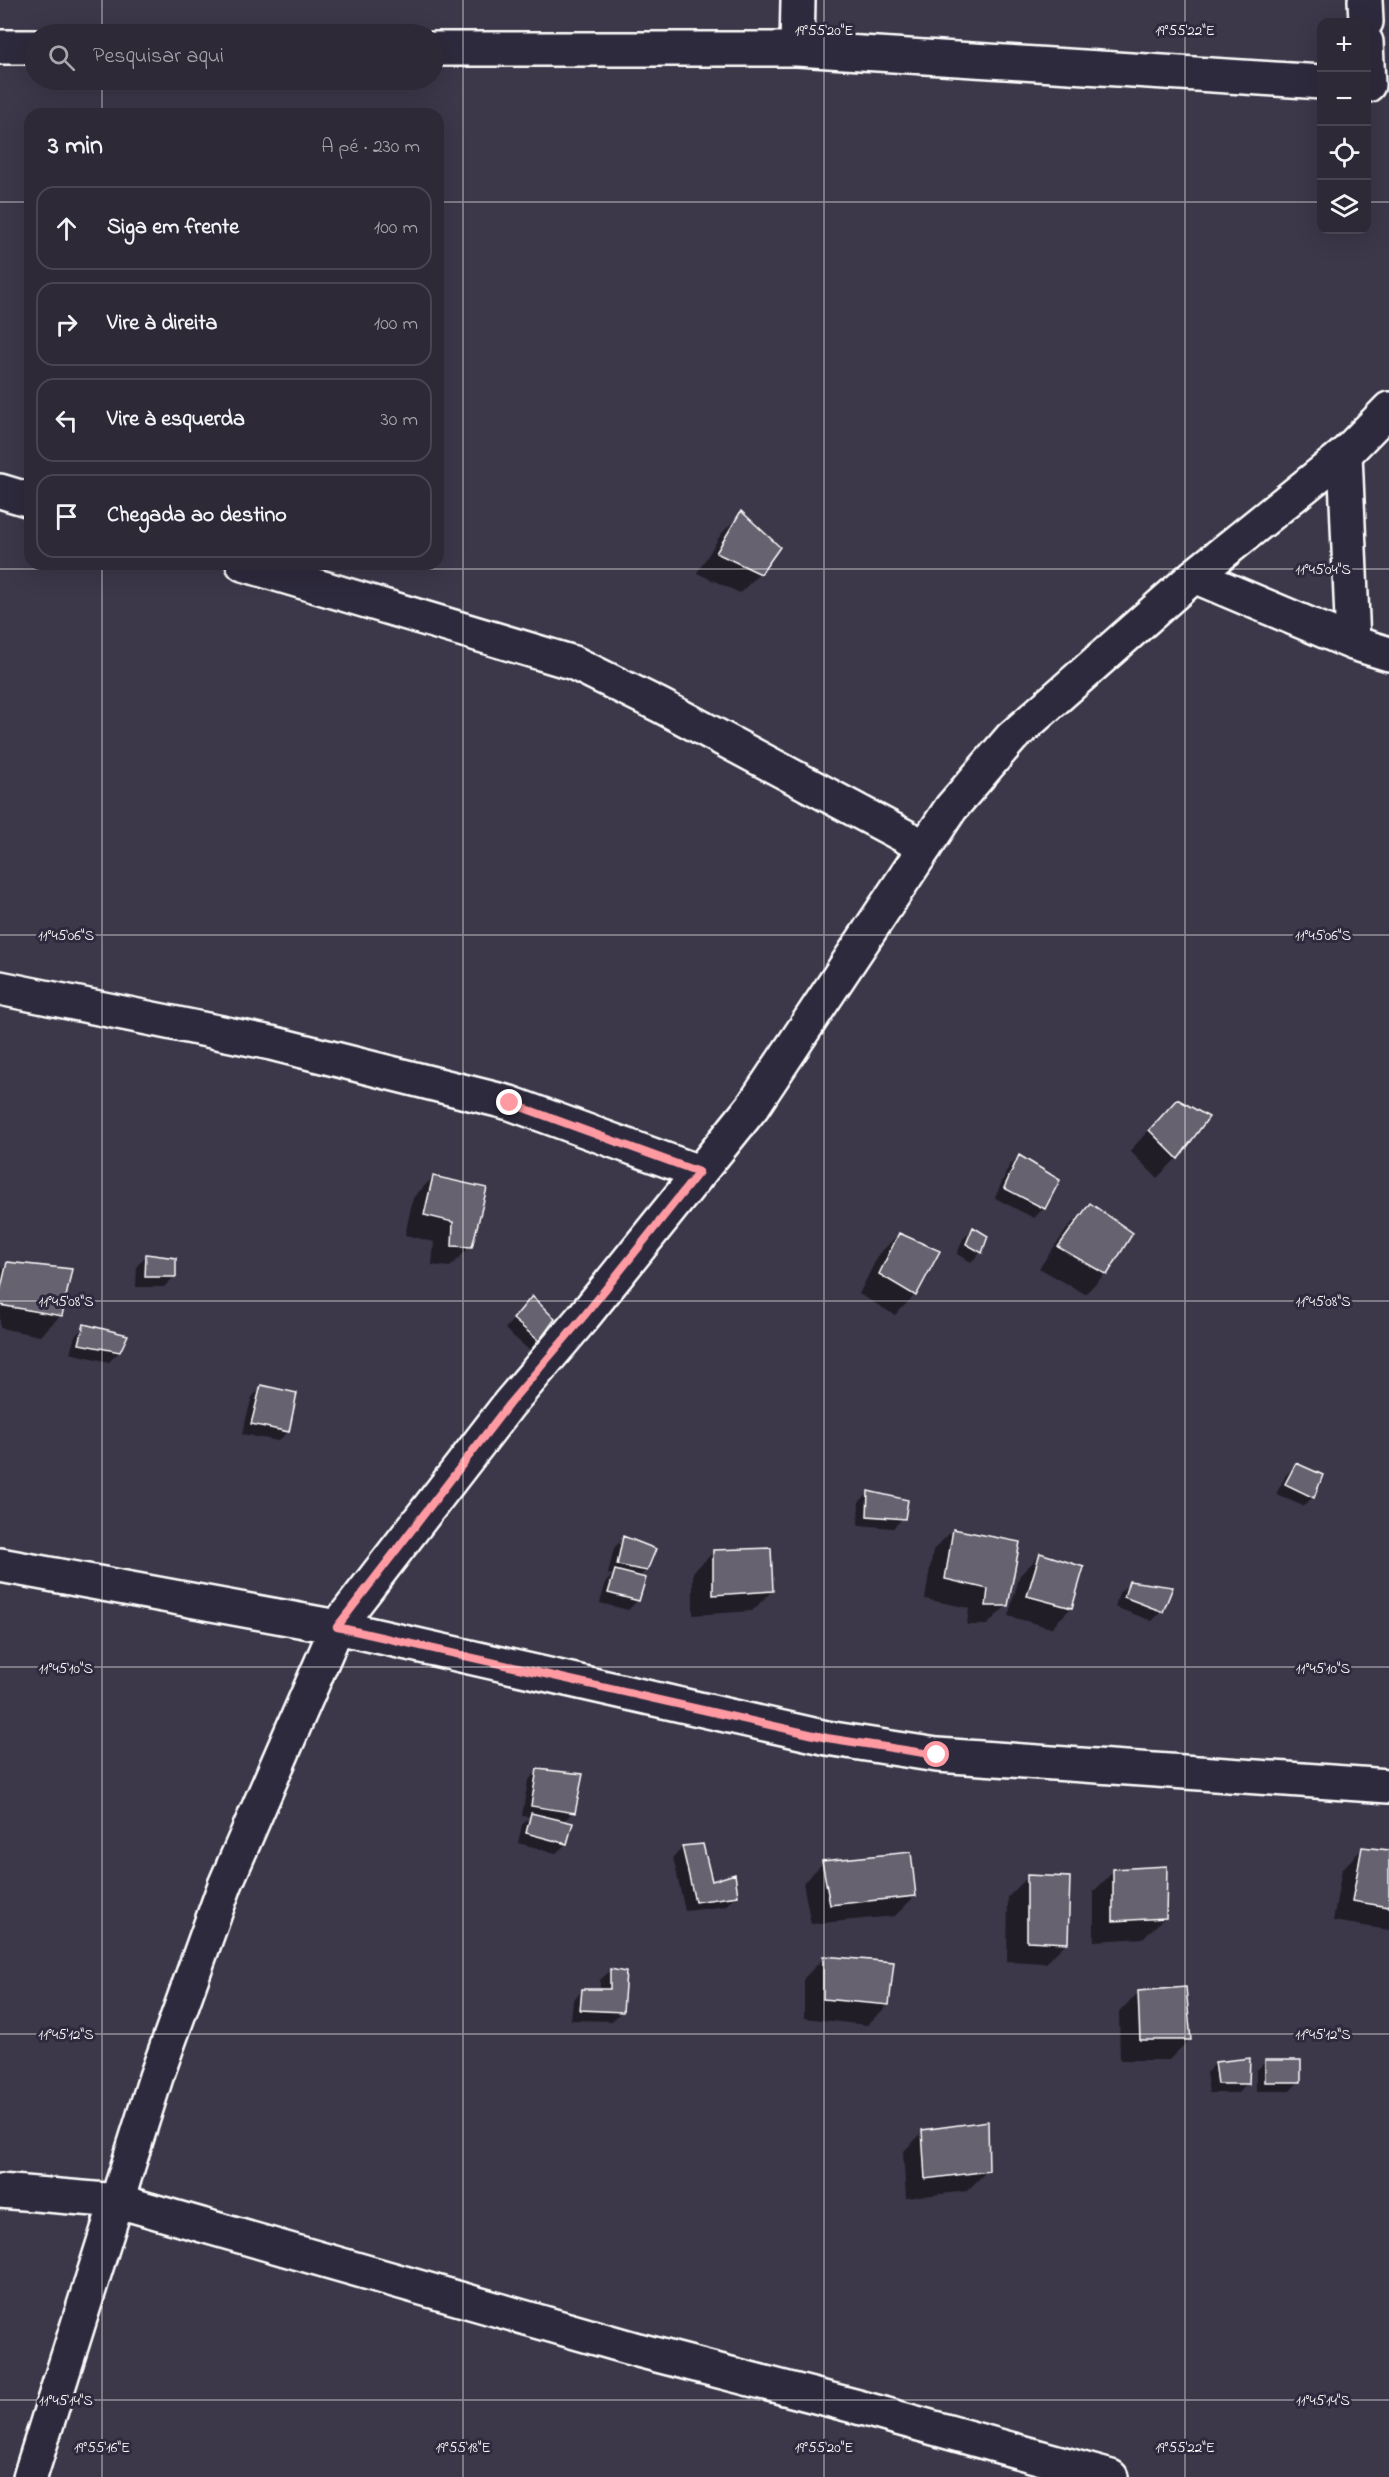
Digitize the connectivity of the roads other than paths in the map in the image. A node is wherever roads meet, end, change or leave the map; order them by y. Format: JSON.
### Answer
{"nodes":[{"id":1,"x":798,"y":0,"type":"edge"},
{"id":2,"x":1365,"y":0,"type":"edge"},
{"id":3,"x":1366,"y":18,"type":"edge"},
{"id":4,"x":0,"y":47,"type":"edge"},
{"id":5,"x":24,"y":47,"type":"edge"},
{"id":6,"x":444,"y":49,"type":"edge"},
{"id":7,"x":797,"y":49,"type":"junction"},
{"id":8,"x":1371,"y":70,"type":"edge"},
{"id":9,"x":1317,"y":82,"type":"edge"},
{"id":10,"x":1374,"y":86,"type":"edge"},
{"id":11,"x":1389,"y":409,"type":"edge"},
{"id":12,"x":1345,"y":454,"type":"junction"},
{"id":13,"x":0,"y":491,"type":"edge"},
{"id":14,"x":24,"y":498,"type":"edge"},
{"id":15,"x":263,"y":570,"type":"edge"},
{"id":16,"x":1194,"y":576,"type":"junction"},
{"id":17,"x":1353,"y":643,"type":"junction"},
{"id":18,"x":1389,"y":654,"type":"edge"},
{"id":19,"x":925,"y":848,"type":"junction"},
{"id":20,"x":0,"y":988,"type":"edge"},
{"id":21,"x":699,"y":1172,"type":"junction"},
{"id":22,"x":0,"y":1565,"type":"edge"},
{"id":23,"x":337,"y":1627,"type":"junction"},
{"id":24,"x":1389,"y":1786,"type":"edge"},
{"id":25,"x":0,"y":2191,"type":"edge"},
{"id":26,"x":118,"y":2201,"type":"junction"},
{"id":27,"x":30,"y":2477,"type":"edge"},
{"id":28,"x":1111,"y":2477,"type":"edge"}],
"edges":[{"from":1,"to":7,"type":"street"},
{"from":2,"to":3,"type":"street"},
{"from":4,"to":5,"type":"street"},
{"from":6,"to":7,"type":"street"},
{"from":7,"to":9,"type":"street"},
{"from":8,"to":10,"type":"street"},
{"from":11,"to":12,"type":"street"},
{"from":12,"to":16,"type":"street"},
{"from":12,"to":17,"type":"street"},
{"from":13,"to":14,"type":"street"},
{"from":15,"to":19,"type":"street"},
{"from":16,"to":17,"type":"street"},
{"from":16,"to":19,"type":"street"},
{"from":17,"to":18,"type":"street"},
{"from":19,"to":21,"type":"street"},
{"from":20,"to":21,"type":"street"},
{"from":21,"to":23,"type":"street"},
{"from":22,"to":23,"type":"street"},
{"from":23,"to":24,"type":"street"},
{"from":23,"to":26,"type":"street"},
{"from":25,"to":26,"type":"street"},
{"from":26,"to":27,"type":"street"},
{"from":26,"to":28,"type":"street"}]}
